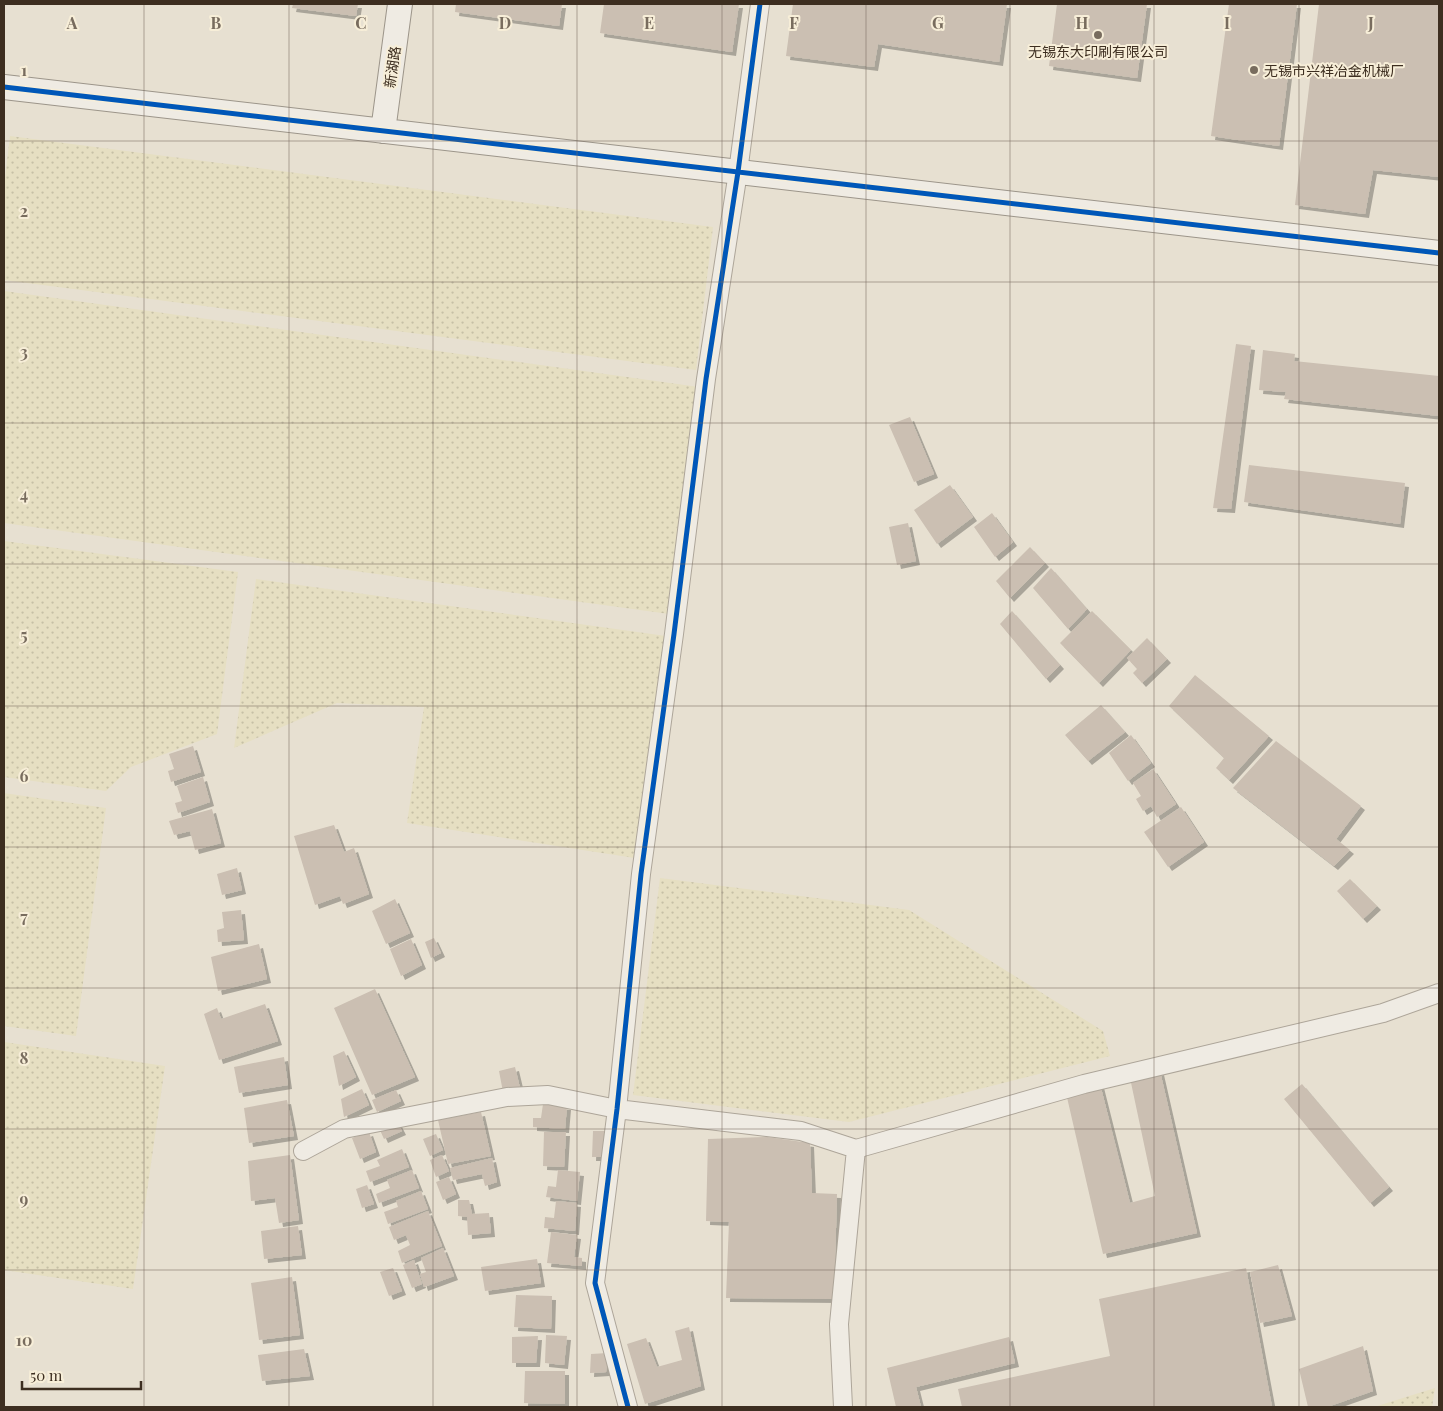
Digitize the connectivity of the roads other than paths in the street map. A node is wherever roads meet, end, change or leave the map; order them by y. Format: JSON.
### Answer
{"nodes":[{"id":1,"x":400,"y":4,"type":"edge"},
{"id":2,"x":760,"y":4,"type":"edge"},
{"id":3,"x":4,"y":87,"type":"edge"},
{"id":4,"x":383,"y":131,"type":"junction"},
{"id":5,"x":738,"y":172,"type":"junction"},
{"id":6,"x":1439,"y":253,"type":"edge"},
{"id":7,"x":1439,"y":993,"type":"edge"},
{"id":8,"x":617,"y":1109,"type":"junction"},
{"id":9,"x":856,"y":1149,"type":"junction"},
{"id":10,"x":303,"y":1150,"type":"dead end"},
{"id":11,"x":628,"y":1407,"type":"edge"},
{"id":12,"x":843,"y":1407,"type":"edge"}],
"edges":[{"from":1,"to":4,"type":"street","name":"新湖路"},
{"from":2,"to":5,"type":"street"},
{"from":3,"to":4,"type":"street"},
{"from":4,"to":5,"type":"street"},
{"from":5,"to":6,"type":"street"},
{"from":5,"to":8,"type":"street"},
{"from":7,"to":9,"type":"street"},
{"from":8,"to":9,"type":"street"},
{"from":8,"to":10,"type":"street"},
{"from":8,"to":11,"type":"street"},
{"from":9,"to":12,"type":"street"}]}
